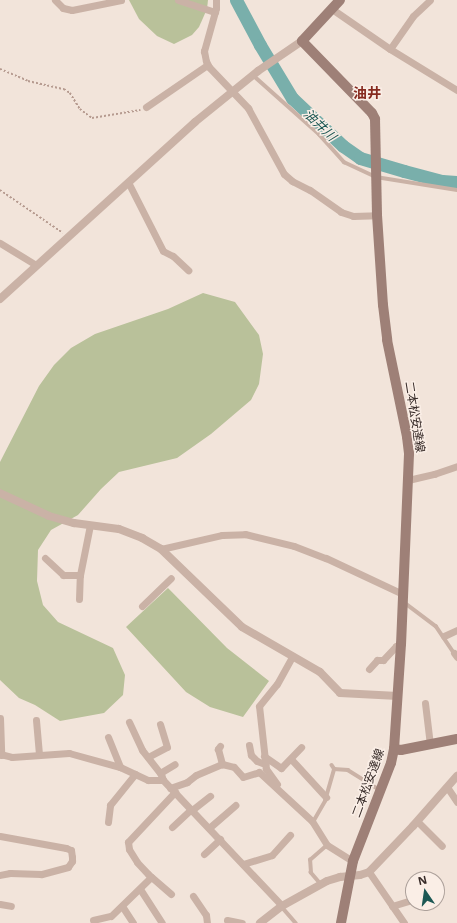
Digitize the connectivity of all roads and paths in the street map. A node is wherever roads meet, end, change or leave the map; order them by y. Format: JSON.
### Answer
{"nodes":[{"id":1,"x":55,"y":0,"type":"edge"},
{"id":2,"x":121,"y":0,"type":"edge"},
{"id":3,"x":178,"y":0,"type":"edge"},
{"id":4,"x":216,"y":0,"type":"edge"},
{"id":5,"x":340,"y":0,"type":"edge"},
{"id":6,"x":430,"y":0,"type":"edge"},
{"id":7,"x":332,"y":9,"type":"junction"},
{"id":8,"x":215,"y":12,"type":"junction"},
{"id":9,"x":302,"y":41,"type":"junction"},
{"id":10,"x":390,"y":49,"type":"junction"},
{"id":11,"x":208,"y":65,"type":"junction"},
{"id":12,"x":0,"y":68,"type":"edge"},
{"id":13,"x":256,"y":73,"type":"junction"},
{"id":14,"x":457,"y":90,"type":"edge"},
{"id":15,"x":232,"y":92,"type":"junction"},
{"id":16,"x":146,"y":107,"type":"joint"},
{"id":17,"x":376,"y":177,"type":"junction"},
{"id":18,"x":128,"y":182,"type":"junction"},
{"id":19,"x":0,"y":190,"type":"edge"},
{"id":20,"x":457,"y":190,"type":"edge"},
{"id":21,"x":377,"y":215,"type":"junction"},
{"id":22,"x":68,"y":236,"type":"junction"},
{"id":23,"x":0,"y":243,"type":"edge"},
{"id":24,"x":36,"y":265,"type":"junction"},
{"id":25,"x":188,"y":270,"type":"dead end"},
{"id":26,"x":0,"y":299,"type":"edge"},
{"id":27,"x":457,"y":466,"type":"edge"},
{"id":28,"x":408,"y":480,"type":"junction"},
{"id":29,"x":0,"y":493,"type":"edge"},
{"id":30,"x":90,"y":525,"type":"junction"},
{"id":31,"x":161,"y":549,"type":"junction"},
{"id":32,"x":45,"y":558,"type":"dead end"},
{"id":33,"x":80,"y":576,"type":"junction"},
{"id":34,"x":171,"y":578,"type":"dead end"},
{"id":35,"x":403,"y":598,"type":"junction"},
{"id":36,"x":80,"y":599,"type":"dead end"},
{"id":37,"x":142,"y":606,"type":"dead end"},
{"id":38,"x":457,"y":630,"type":"edge"},
{"id":39,"x":444,"y":636,"type":"junction"},
{"id":40,"x":401,"y":644,"type":"junction"},
{"id":41,"x":455,"y":655,"type":"edge"},
{"id":42,"x":292,"y":657,"type":"junction"},
{"id":43,"x":369,"y":669,"type":"dead end"},
{"id":44,"x":398,"y":696,"type":"junction"},
{"id":45,"x":425,"y":703,"type":"dead end"},
{"id":46,"x":0,"y":718,"type":"edge"},
{"id":47,"x":36,"y":720,"type":"dead end"},
{"id":48,"x":129,"y":722,"type":"dead end"},
{"id":49,"x":160,"y":724,"type":"dead end"},
{"id":50,"x":108,"y":737,"type":"dead end"},
{"id":51,"x":457,"y":739,"type":"edge"},
{"id":52,"x":249,"y":745,"type":"dead end"},
{"id":53,"x":430,"y":745,"type":"junction"},
{"id":54,"x":220,"y":746,"type":"dead end"},
{"id":55,"x":301,"y":747,"type":"dead end"},
{"id":56,"x":394,"y":749,"type":"junction"},
{"id":57,"x":0,"y":755,"type":"edge"},
{"id":58,"x":39,"y":755,"type":"junction"},
{"id":59,"x":264,"y":756,"type":"junction"},
{"id":60,"x":148,"y":757,"type":"junction"},
{"id":61,"x":291,"y":759,"type":"junction"},
{"id":62,"x":175,"y":764,"type":"dead end"},
{"id":63,"x":222,"y":764,"type":"junction"},
{"id":64,"x":265,"y":764,"type":"junction"},
{"id":65,"x":120,"y":767,"type":"junction"},
{"id":66,"x":160,"y":772,"type":"junction"},
{"id":67,"x":135,"y":774,"type":"junction"},
{"id":68,"x":457,"y":776,"type":"edge"},
{"id":69,"x":163,"y":780,"type":"junction"},
{"id":70,"x":447,"y":787,"type":"junction"},
{"id":71,"x":172,"y":790,"type":"junction"},
{"id":72,"x":381,"y":791,"type":"junction"},
{"id":73,"x":210,"y":796,"type":"dead end"},
{"id":74,"x":326,"y":797,"type":"junction"},
{"id":75,"x":286,"y":798,"type":"junction"},
{"id":76,"x":457,"y":802,"type":"edge"},
{"id":77,"x":235,"y":805,"type":"dead end"},
{"id":78,"x":191,"y":810,"type":"junction"},
{"id":79,"x":108,"y":822,"type":"dead end"},
{"id":80,"x":312,"y":822,"type":"junction"},
{"id":81,"x":417,"y":822,"type":"junction"},
{"id":82,"x":172,"y":827,"type":"dead end"},
{"id":83,"x":209,"y":828,"type":"junction"},
{"id":84,"x":290,"y":835,"type":"dead end"},
{"id":85,"x":0,"y":836,"type":"edge"},
{"id":86,"x":220,"y":839,"type":"junction"},
{"id":87,"x":326,"y":845,"type":"junction"},
{"id":88,"x":442,"y":846,"type":"dead end"},
{"id":89,"x":204,"y":854,"type":"dead end"},
{"id":90,"x":353,"y":861,"type":"junction"},
{"id":91,"x":243,"y":864,"type":"junction"},
{"id":92,"x":369,"y":872,"type":"junction"},
{"id":93,"x":0,"y":875,"type":"edge"},
{"id":94,"x":151,"y":877,"type":"junction"},
{"id":95,"x":350,"y":877,"type":"junction"},
{"id":96,"x":321,"y":885,"type":"junction"},
{"id":97,"x":140,"y":890,"type":"junction"},
{"id":98,"x":172,"y":894,"type":"dead end"},
{"id":99,"x":192,"y":896,"type":"dead end"},
{"id":100,"x":405,"y":902,"type":"edge"},
{"id":101,"x":0,"y":904,"type":"edge"},
{"id":102,"x":11,"y":906,"type":"dead end"},
{"id":103,"x":122,"y":906,"type":"junction"},
{"id":104,"x":282,"y":906,"type":"junction"},
{"id":105,"x":392,"y":906,"type":"junction"},
{"id":106,"x":93,"y":920,"type":"dead end"},
{"id":107,"x":227,"y":920,"type":"dead end"},
{"id":108,"x":133,"y":923,"type":"edge"},
{"id":109,"x":162,"y":923,"type":"edge"},
{"id":110,"x":207,"y":923,"type":"edge"},
{"id":111,"x":242,"y":923,"type":"edge"},
{"id":112,"x":260,"y":923,"type":"edge"},
{"id":113,"x":296,"y":923,"type":"edge"},
{"id":114,"x":341,"y":923,"type":"edge"},
{"id":115,"x":404,"y":923,"type":"edge"}],
"edges":[{"from":1,"to":2,"type":"street"},
{"from":3,"to":8,"type":"street"},
{"from":4,"to":8,"type":"street"},
{"from":5,"to":7,"type":"main road"},
{"from":6,"to":10,"type":"street"},
{"from":7,"to":9,"type":"main road"},
{"from":7,"to":10,"type":"street"},
{"from":8,"to":11,"type":"street"},
{"from":9,"to":13,"type":"street"},
{"from":9,"to":17,"type":"main road","name":"二本松安達線"},
{"from":10,"to":14,"type":"street"},
{"from":11,"to":15,"type":"street"},
{"from":11,"to":16,"type":"street"},
{"from":12,"to":16,"type":"path"},
{"from":13,"to":15,"type":"street"},
{"from":13,"to":17,"type":"lane"},
{"from":15,"to":18,"type":"street"},
{"from":15,"to":21,"type":"street"},
{"from":17,"to":20,"type":"lane"},
{"from":17,"to":21,"type":"main road","name":"二本松安達線"},
{"from":18,"to":22,"type":"street"},
{"from":18,"to":25,"type":"street"},
{"from":19,"to":22,"type":"path"},
{"from":21,"to":28,"type":"main road","name":"二本松安達線"},
{"from":22,"to":24,"type":"street"},
{"from":23,"to":24,"type":"street"},
{"from":24,"to":26,"type":"street"},
{"from":27,"to":28,"type":"street"},
{"from":28,"to":35,"type":"main road","name":"二本松安達線"},
{"from":29,"to":30,"type":"street"},
{"from":30,"to":31,"type":"street"},
{"from":30,"to":33,"type":"street"},
{"from":31,"to":35,"type":"street"},
{"from":31,"to":42,"type":"street"},
{"from":32,"to":33,"type":"street"},
{"from":33,"to":36,"type":"street"},
{"from":34,"to":37,"type":"street"},
{"from":35,"to":39,"type":"lane"},
{"from":35,"to":40,"type":"main road","name":"二本松安達線"},
{"from":38,"to":39,"type":"street"},
{"from":39,"to":41,"type":"lane"},
{"from":40,"to":43,"type":"street"},
{"from":40,"to":44,"type":"main road","name":"二本松安達線"},
{"from":42,"to":44,"type":"street"},
{"from":42,"to":59,"type":"street"},
{"from":44,"to":56,"type":"main road","name":"二本松安達線"},
{"from":45,"to":53,"type":"street"},
{"from":46,"to":57,"type":"street"},
{"from":47,"to":58,"type":"street"},
{"from":48,"to":60,"type":"street"},
{"from":49,"to":60,"type":"street"},
{"from":50,"to":65,"type":"street"},
{"from":51,"to":53,"type":"main road"},
{"from":52,"to":64,"type":"street"},
{"from":53,"to":56,"type":"main road"},
{"from":54,"to":63,"type":"street"},
{"from":55,"to":61,"type":"street"},
{"from":56,"to":72,"type":"main road","name":"二本松安達線"},
{"from":57,"to":58,"type":"street"},
{"from":58,"to":65,"type":"street"},
{"from":59,"to":61,"type":"street"},
{"from":59,"to":64,"type":"street"},
{"from":60,"to":66,"type":"street"},
{"from":61,"to":74,"type":"street"},
{"from":62,"to":66,"type":"street"},
{"from":63,"to":71,"type":"street"},
{"from":63,"to":75,"type":"street"},
{"from":64,"to":75,"type":"street"},
{"from":65,"to":67,"type":"street"},
{"from":66,"to":69,"type":"street"},
{"from":67,"to":69,"type":"street"},
{"from":67,"to":79,"type":"street"},
{"from":68,"to":70,"type":"street"},
{"from":69,"to":71,"type":"street"},
{"from":70,"to":76,"type":"street"},
{"from":70,"to":81,"type":"street"},
{"from":71,"to":78,"type":"street"},
{"from":71,"to":94,"type":"street"},
{"from":72,"to":74,"type":"lane"},
{"from":72,"to":90,"type":"main road","name":"二本松安達線"},
{"from":73,"to":78,"type":"street"},
{"from":74,"to":80,"type":"lane"},
{"from":75,"to":80,"type":"street"},
{"from":77,"to":83,"type":"street"},
{"from":78,"to":82,"type":"street"},
{"from":78,"to":83,"type":"street"},
{"from":80,"to":87,"type":"street"},
{"from":81,"to":88,"type":"street"},
{"from":81,"to":92,"type":"street"},
{"from":83,"to":86,"type":"street"},
{"from":84,"to":91,"type":"street"},
{"from":85,"to":93,"type":"street"},
{"from":86,"to":89,"type":"street"},
{"from":86,"to":91,"type":"street"},
{"from":87,"to":90,"type":"street"},
{"from":87,"to":96,"type":"lane"},
{"from":90,"to":95,"type":"main road","name":"二本松安達線"},
{"from":91,"to":104,"type":"street"},
{"from":92,"to":95,"type":"street"},
{"from":92,"to":105,"type":"street"},
{"from":94,"to":97,"type":"street"},
{"from":94,"to":98,"type":"street"},
{"from":95,"to":96,"type":"street"},
{"from":95,"to":114,"type":"main road","name":"二本松安達線"},
{"from":96,"to":104,"type":"street"},
{"from":97,"to":103,"type":"street"},
{"from":97,"to":109,"type":"street"},
{"from":99,"to":110,"type":"street"},
{"from":100,"to":105,"type":"street"},
{"from":101,"to":102,"type":"street"},
{"from":103,"to":106,"type":"street"},
{"from":103,"to":108,"type":"street"},
{"from":104,"to":112,"type":"street"},
{"from":104,"to":113,"type":"lane"},
{"from":105,"to":115,"type":"street"},
{"from":107,"to":111,"type":"street"}]}
